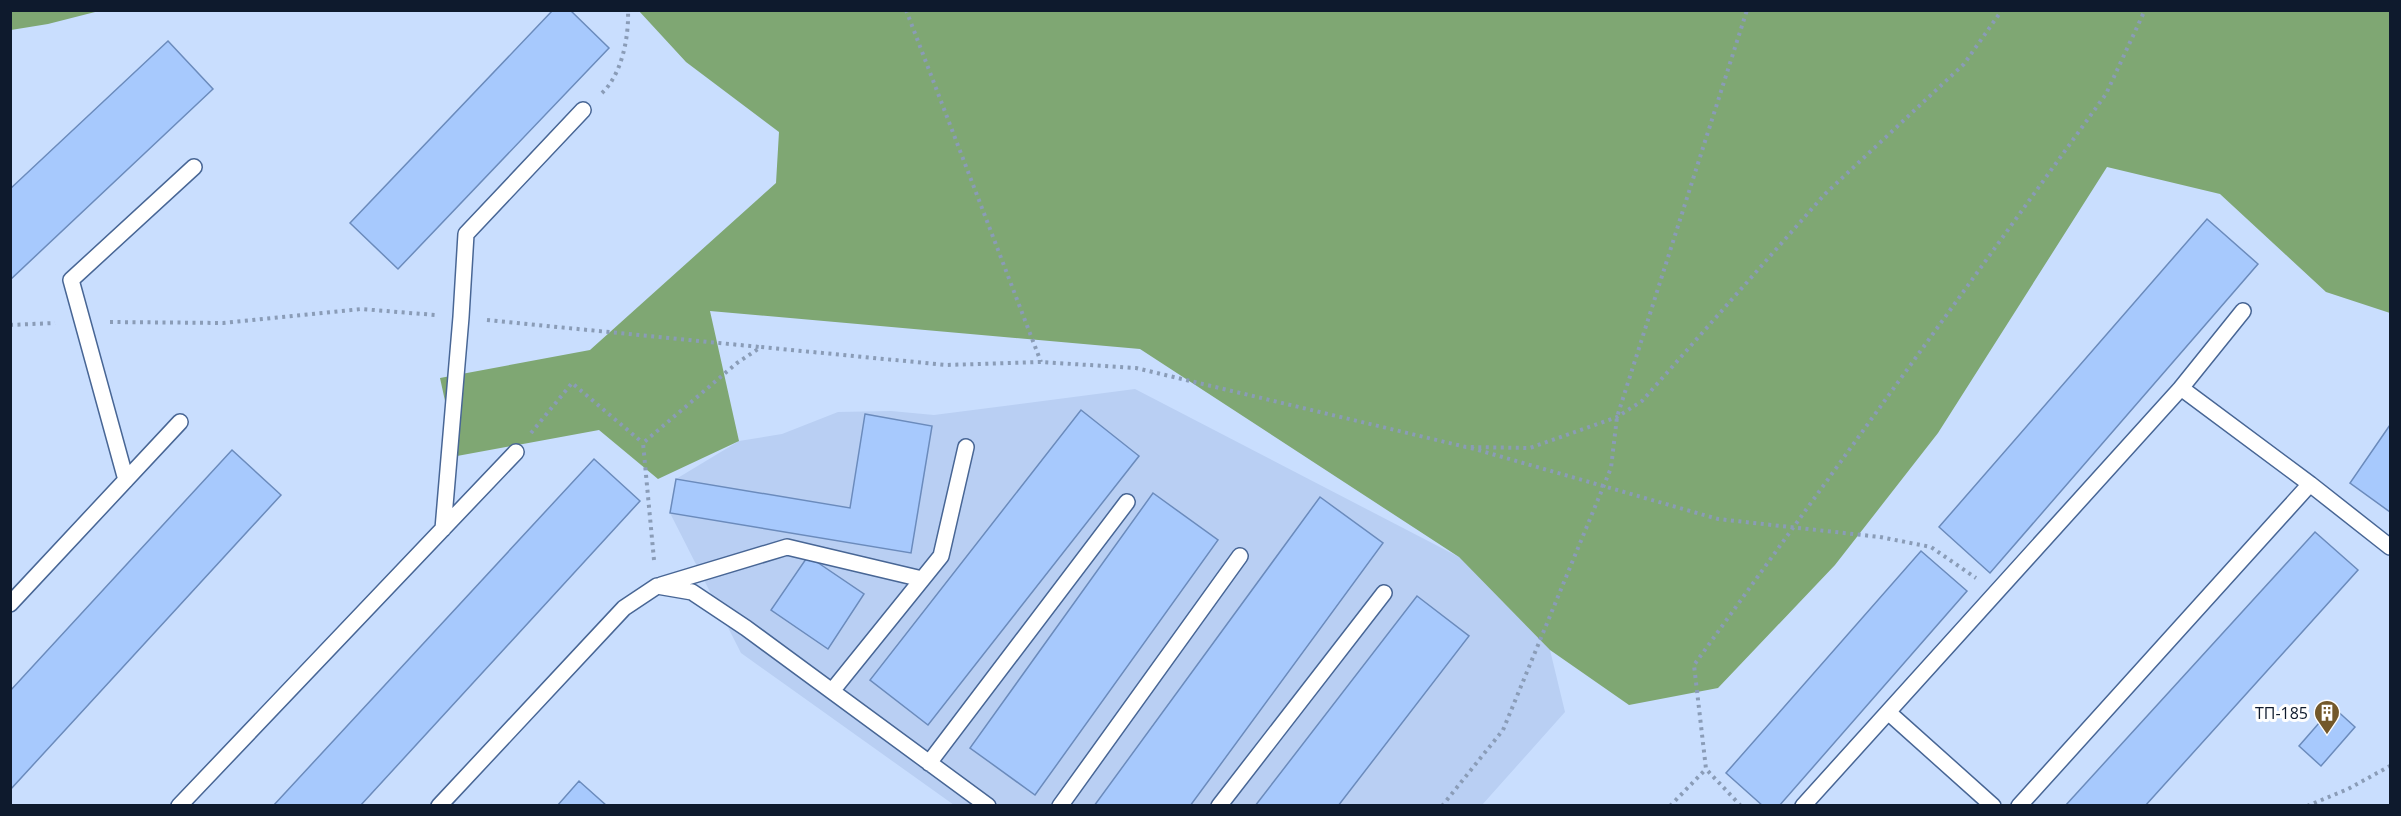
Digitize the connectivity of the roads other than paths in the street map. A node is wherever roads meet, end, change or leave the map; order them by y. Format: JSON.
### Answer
{"nodes":[{"id":1,"x":583,"y":110,"type":"road end"},
{"id":2,"x":194,"y":167,"type":"dead end"},
{"id":3,"x":2243,"y":311,"type":"dead end"},
{"id":4,"x":2181,"y":388,"type":"junction"},
{"id":5,"x":180,"y":422,"type":"dead end"},
{"id":6,"x":966,"y":447,"type":"dead end"},
{"id":7,"x":516,"y":453,"type":"road end"},
{"id":8,"x":126,"y":480,"type":"junction"},
{"id":9,"x":2310,"y":484,"type":"junction"},
{"id":10,"x":1127,"y":502,"type":"dead end"},
{"id":11,"x":443,"y":529,"type":"junction"},
{"id":12,"x":2391,"y":547,"type":"edge"},
{"id":13,"x":1240,"y":556,"type":"dead end"},
{"id":14,"x":922,"y":579,"type":"junction"},
{"id":15,"x":657,"y":586,"type":"junction"},
{"id":16,"x":1384,"y":593,"type":"dead end"},
{"id":17,"x":10,"y":604,"type":"edge"},
{"id":18,"x":832,"y":691,"type":"junction"},
{"id":19,"x":1888,"y":712,"type":"junction"},
{"id":20,"x":929,"y":763,"type":"junction"},
{"id":21,"x":179,"y":806,"type":"edge"},
{"id":22,"x":439,"y":806,"type":"edge"},
{"id":23,"x":988,"y":806,"type":"edge"},
{"id":24,"x":1060,"y":806,"type":"edge"},
{"id":25,"x":1219,"y":806,"type":"edge"},
{"id":26,"x":1803,"y":806,"type":"edge"},
{"id":27,"x":1993,"y":806,"type":"edge"},
{"id":28,"x":2019,"y":806,"type":"edge"}],
"edges":[{"from":1,"to":11,"type":"lane"},
{"from":2,"to":8,"type":"lane"},
{"from":3,"to":4,"type":"lane"},
{"from":4,"to":9,"type":"lane"},
{"from":4,"to":19,"type":"lane"},
{"from":5,"to":8,"type":"lane"},
{"from":6,"to":14,"type":"lane"},
{"from":7,"to":11,"type":"lane"},
{"from":8,"to":17,"type":"lane"},
{"from":9,"to":12,"type":"lane"},
{"from":9,"to":28,"type":"lane"},
{"from":10,"to":20,"type":"lane"},
{"from":11,"to":21,"type":"lane"},
{"from":13,"to":24,"type":"lane"},
{"from":14,"to":15,"type":"lane"},
{"from":14,"to":18,"type":"lane"},
{"from":15,"to":18,"type":"lane"},
{"from":15,"to":22,"type":"lane"},
{"from":16,"to":25,"type":"lane"},
{"from":18,"to":20,"type":"lane"},
{"from":19,"to":26,"type":"lane"},
{"from":19,"to":27,"type":"lane"},
{"from":20,"to":23,"type":"lane"}]}
